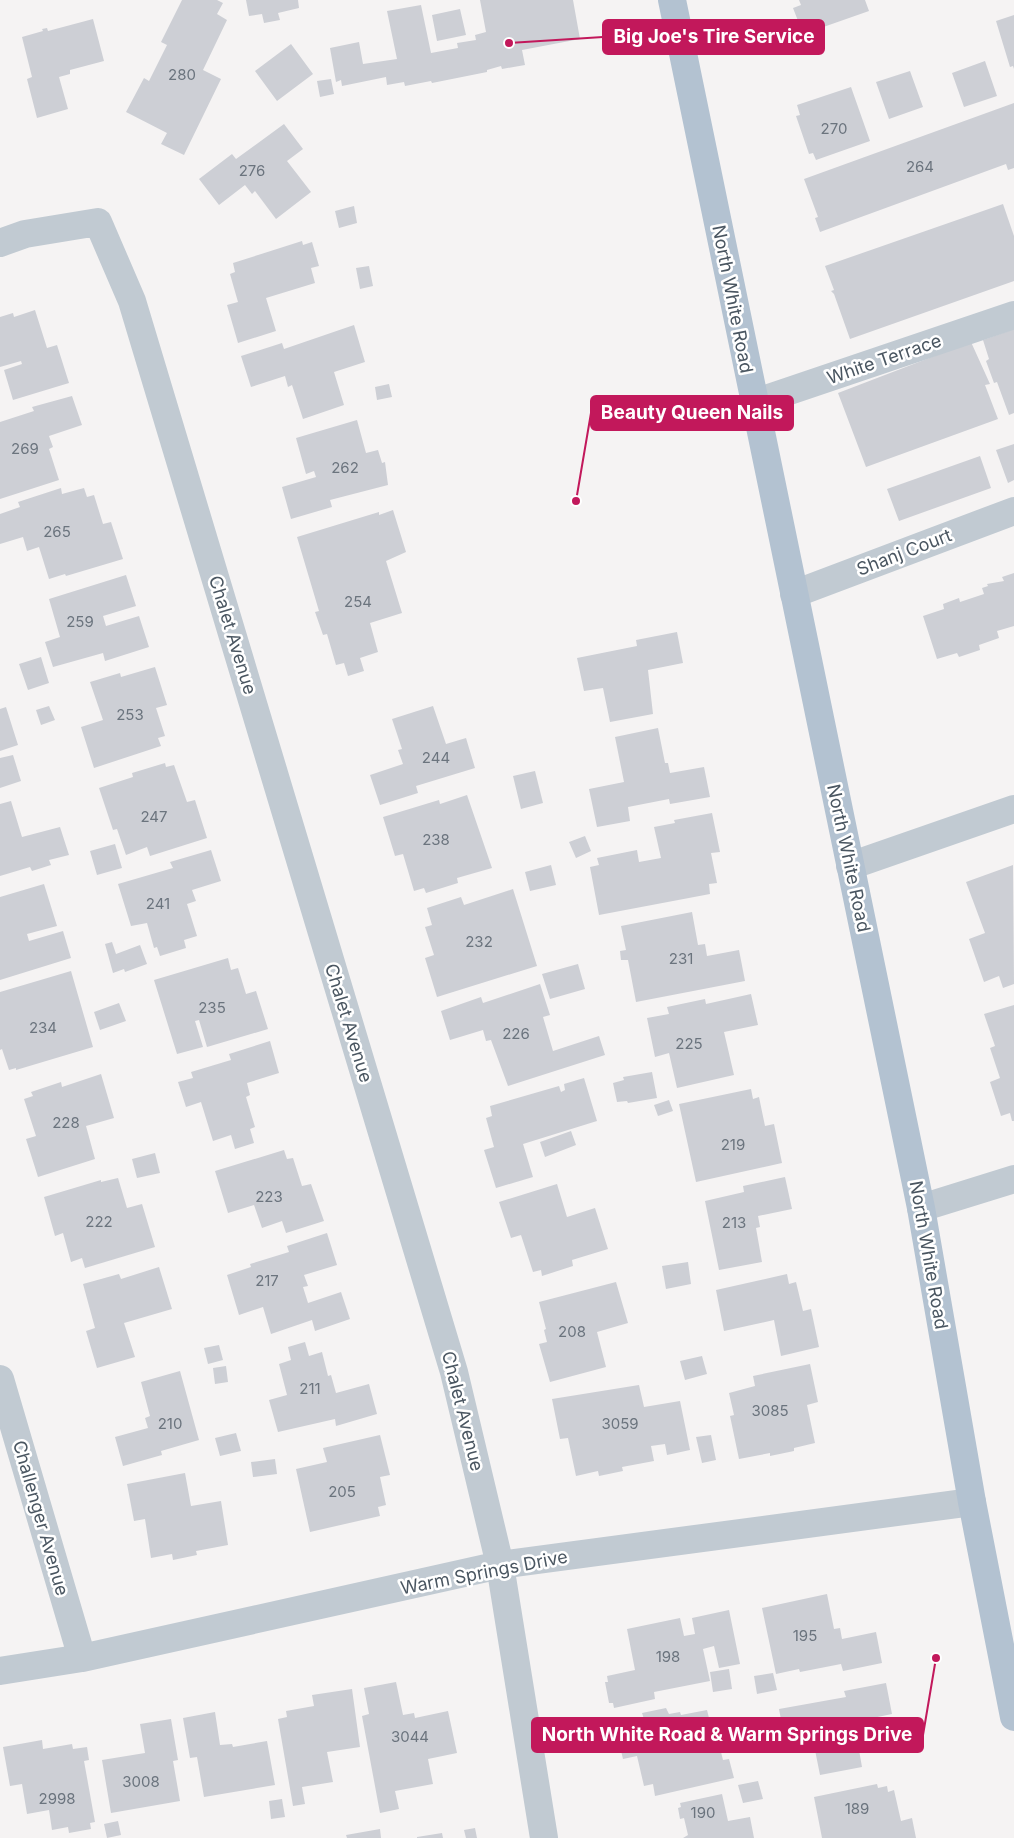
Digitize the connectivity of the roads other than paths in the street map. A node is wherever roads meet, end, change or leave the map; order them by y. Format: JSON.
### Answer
{"nodes":[{"id":1,"x":672,"y":0,"type":"edge"},
{"id":2,"x":0,"y":243,"type":"edge"},
{"id":3,"x":1014,"y":314,"type":"edge"},
{"id":4,"x":754,"y":403,"type":"junction"},
{"id":5,"x":1014,"y":510,"type":"edge"},
{"id":6,"x":794,"y":594,"type":"junction"},
{"id":7,"x":1014,"y":809,"type":"edge"},
{"id":8,"x":850,"y":866,"type":"junction"},
{"id":9,"x":1014,"y":1179,"type":"edge"},
{"id":10,"x":921,"y":1208,"type":"junction"},
{"id":11,"x":0,"y":1379,"type":"edge"},
{"id":12,"x":972,"y":1502,"type":"junction"},
{"id":13,"x":500,"y":1565,"type":"junction"},
{"id":14,"x":82,"y":1658,"type":"junction"},
{"id":15,"x":0,"y":1670,"type":"edge"},
{"id":16,"x":1014,"y":1717,"type":"edge"},
{"id":17,"x":544,"y":1838,"type":"edge"}],
"edges":[{"from":1,"to":4,"type":"main road","name":"North White Road"},
{"from":2,"to":13,"type":"street","name":"Chalet Avenue"},
{"from":3,"to":4,"type":"street","name":"White Terrace"},
{"from":4,"to":6,"type":"main road","name":"North White Road"},
{"from":5,"to":6,"type":"street","name":"Shanj Court"},
{"from":6,"to":8,"type":"main road","name":"North White Road"},
{"from":7,"to":8,"type":"street"},
{"from":8,"to":10,"type":"main road","name":"North White Road"},
{"from":9,"to":10,"type":"street"},
{"from":10,"to":12,"type":"main road","name":"North White Road"},
{"from":11,"to":14,"type":"street","name":"Challenger Avenue"},
{"from":12,"to":13,"type":"street","name":"Warm Springs Drive"},
{"from":12,"to":16,"type":"main road","name":"North White Road"},
{"from":13,"to":14,"type":"street","name":"Warm Springs Drive"},
{"from":13,"to":17,"type":"street","name":"Chalet Avenue"},
{"from":14,"to":15,"type":"street","name":"Warm Springs Drive"}]}
